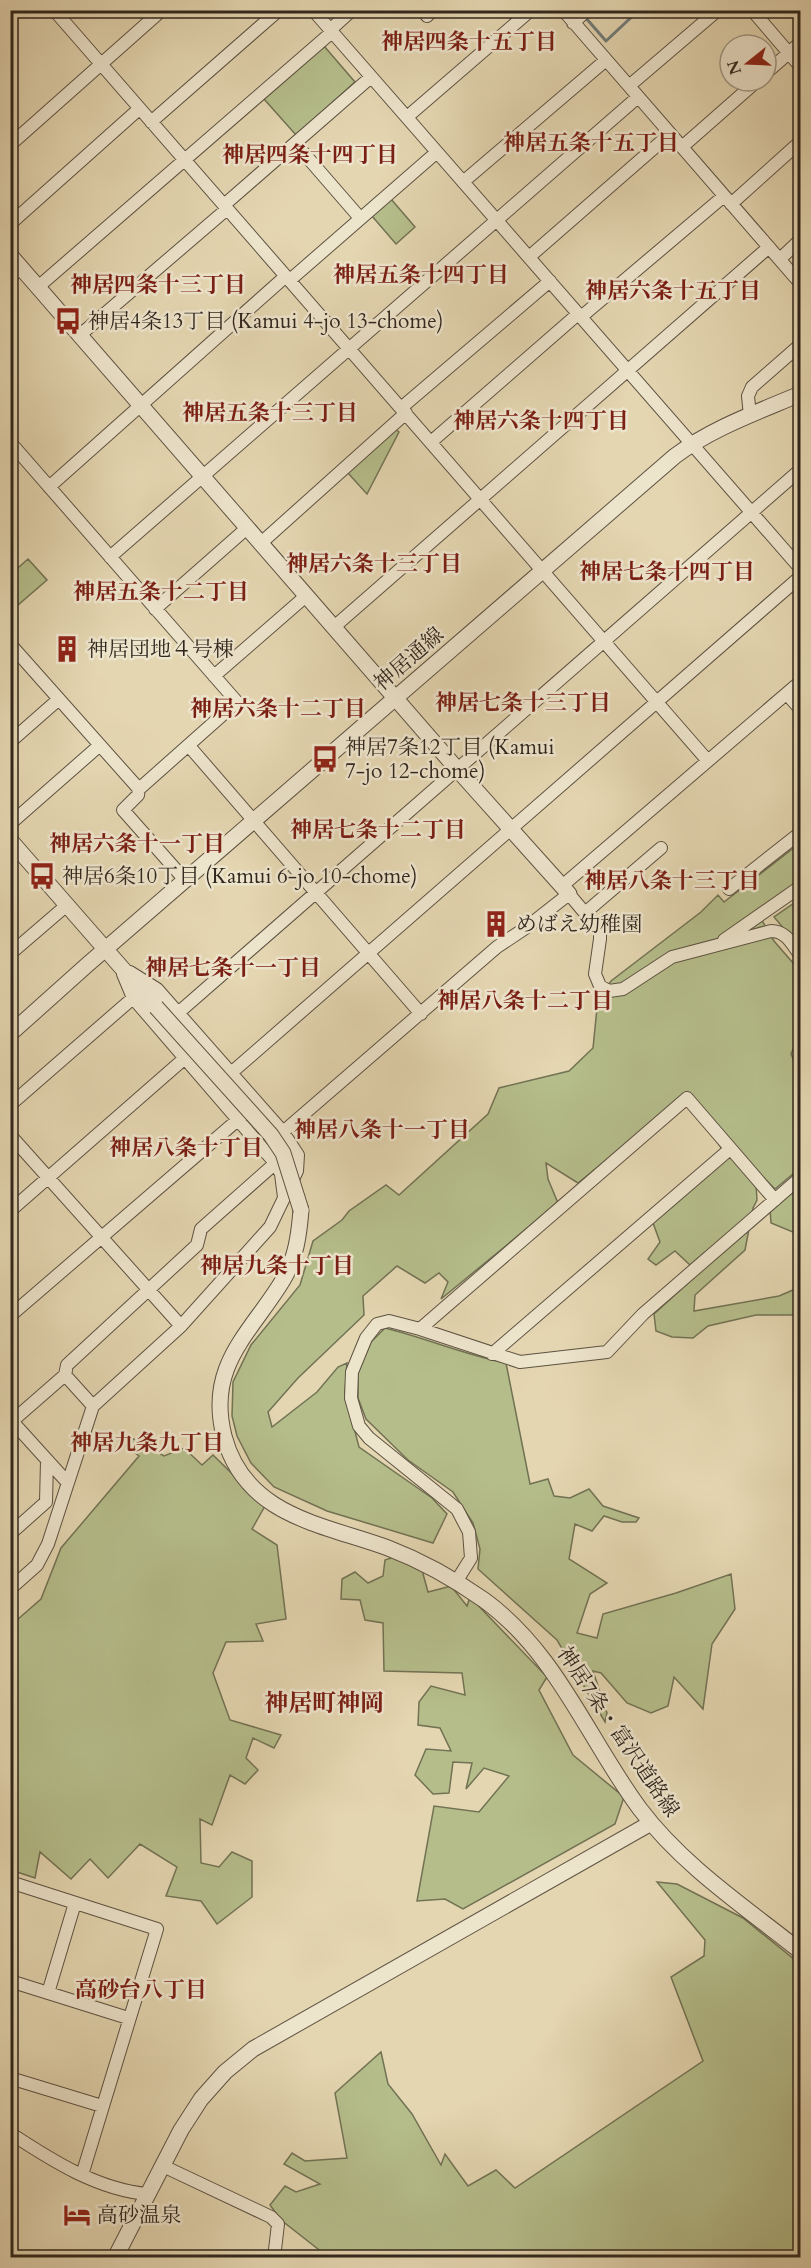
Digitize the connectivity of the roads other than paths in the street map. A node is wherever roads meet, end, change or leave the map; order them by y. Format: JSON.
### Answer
{"nodes":[{"id":1,"x":54,"y":10,"type":"edge"},
{"id":2,"x":162,"y":10,"type":"edge"},
{"id":3,"x":279,"y":10,"type":"edge"},
{"id":4,"x":313,"y":10,"type":"edge"},
{"id":5,"x":352,"y":10,"type":"edge"},
{"id":6,"x":423,"y":10,"type":"edge"},
{"id":7,"x":433,"y":10,"type":"edge"},
{"id":8,"x":531,"y":10,"type":"edge"},
{"id":9,"x":563,"y":10,"type":"edge"},
{"id":10,"x":587,"y":10,"type":"edge"},
{"id":11,"x":718,"y":10,"type":"edge"},
{"id":12,"x":752,"y":10,"type":"edge"},
{"id":13,"x":573,"y":23,"type":"junction"},
{"id":14,"x":331,"y":31,"type":"junction"},
{"id":15,"x":801,"y":43,"type":"edge"},
{"id":16,"x":789,"y":53,"type":"junction"},
{"id":17,"x":606,"y":60,"type":"junction"},
{"id":18,"x":778,"y":63,"type":"edge"},
{"id":19,"x":100,"y":64,"type":"junction"},
{"id":20,"x":801,"y":66,"type":"edge"},
{"id":21,"x":371,"y":77,"type":"junction"},
{"id":22,"x":629,"y":86,"type":"junction"},
{"id":23,"x":743,"y":93,"type":"edge"},
{"id":24,"x":638,"y":97,"type":"junction"},
{"id":25,"x":139,"y":109,"type":"junction"},
{"id":26,"x":407,"y":117,"type":"junction"},
{"id":27,"x":151,"y":122,"type":"junction"},
{"id":28,"x":670,"y":134,"type":"junction"},
{"id":29,"x":801,"y":142,"type":"edge"},
{"id":30,"x":295,"y":143,"type":"junction"},
{"id":31,"x":10,"y":145,"type":"edge"},
{"id":32,"x":681,"y":147,"type":"junction"},
{"id":33,"x":437,"y":152,"type":"junction"},
{"id":34,"x":184,"y":160,"type":"junction"},
{"id":35,"x":464,"y":182,"type":"junction"},
{"id":36,"x":728,"y":200,"type":"junction"},
{"id":37,"x":225,"y":207,"type":"junction"},
{"id":38,"x":360,"y":218,"type":"junction"},
{"id":39,"x":497,"y":220,"type":"junction"},
{"id":40,"x":10,"y":224,"type":"edge"},
{"id":41,"x":801,"y":240,"type":"edge"},
{"id":42,"x":769,"y":247,"type":"junction"},
{"id":43,"x":10,"y":255,"type":"edge"},
{"id":44,"x":529,"y":257,"type":"junction"},
{"id":45,"x":780,"y":259,"type":"junction"},
{"id":46,"x":16,"y":273,"type":"edge"},
{"id":47,"x":288,"y":278,"type":"junction"},
{"id":48,"x":550,"y":281,"type":"junction"},
{"id":49,"x":801,"y":283,"type":"edge"},
{"id":50,"x":38,"y":287,"type":"junction"},
{"id":51,"x":580,"y":316,"type":"junction"},
{"id":52,"x":80,"y":335,"type":"junction"},
{"id":53,"x":801,"y":345,"type":"edge"},
{"id":54,"x":350,"y":349,"type":"junction"},
{"id":55,"x":629,"y":371,"type":"junction"},
{"id":56,"x":801,"y":394,"type":"edge"},
{"id":57,"x":140,"y":405,"type":"junction"},
{"id":58,"x":404,"y":411,"type":"junction"},
{"id":59,"x":750,"y":416,"type":"junction"},
{"id":60,"x":10,"y":442,"type":"edge"},
{"id":61,"x":431,"y":442,"type":"junction"},
{"id":62,"x":692,"y":443,"type":"junction"},
{"id":63,"x":801,"y":470,"type":"edge"},
{"id":64,"x":203,"y":477,"type":"junction"},
{"id":65,"x":49,"y":486,"type":"junction"},
{"id":66,"x":481,"y":499,"type":"junction"},
{"id":67,"x":752,"y":512,"type":"junction"},
{"id":68,"x":247,"y":528,"type":"junction"},
{"id":69,"x":261,"y":543,"type":"junction"},
{"id":70,"x":110,"y":557,"type":"junction"},
{"id":71,"x":801,"y":568,"type":"edge"},
{"id":72,"x":543,"y":570,"type":"junction"},
{"id":73,"x":801,"y":577,"type":"edge"},
{"id":74,"x":306,"y":596,"type":"junction"},
{"id":75,"x":155,"y":609,"type":"junction"},
{"id":76,"x":334,"y":627,"type":"junction"},
{"id":77,"x":605,"y":640,"type":"junction"},
{"id":78,"x":10,"y":644,"type":"edge"},
{"id":79,"x":214,"y":676,"type":"junction"},
{"id":80,"x":801,"y":682,"type":"edge"},
{"id":81,"x":787,"y":694,"type":"junction"},
{"id":82,"x":59,"y":699,"type":"junction"},
{"id":83,"x":396,"y":699,"type":"junction"},
{"id":84,"x":657,"y":702,"type":"junction"},
{"id":85,"x":801,"y":708,"type":"edge"},
{"id":86,"x":10,"y":742,"type":"edge"},
{"id":87,"x":100,"y":745,"type":"junction"},
{"id":88,"x":189,"y":746,"type":"junction"},
{"id":89,"x":708,"y":761,"type":"junction"},
{"id":90,"x":457,"y":769,"type":"junction"},
{"id":91,"x":139,"y":789,"type":"junction"},
{"id":92,"x":254,"y":821,"type":"junction"},
{"id":93,"x":10,"y":824,"type":"edge"},
{"id":94,"x":511,"y":828,"type":"junction"},
{"id":95,"x":801,"y":832,"type":"edge"},
{"id":96,"x":10,"y":840,"type":"edge"},
{"id":97,"x":661,"y":848,"type":"dead end"},
{"id":98,"x":185,"y":880,"type":"junction"},
{"id":99,"x":801,"y":887,"type":"edge"},
{"id":100,"x":729,"y":889,"type":"dead end"},
{"id":101,"x":565,"y":890,"type":"junction"},
{"id":102,"x":316,"y":893,"type":"junction"},
{"id":103,"x":67,"y":905,"type":"junction"},
{"id":104,"x":586,"y":912,"type":"junction"},
{"id":105,"x":719,"y":944,"type":"junction"},
{"id":106,"x":105,"y":949,"type":"junction"},
{"id":107,"x":11,"y":952,"type":"edge"},
{"id":108,"x":368,"y":953,"type":"junction"},
{"id":109,"x":801,"y":955,"type":"edge"},
{"id":110,"x":119,"y":965,"type":"junction"},
{"id":111,"x":133,"y":998,"type":"junction"},
{"id":112,"x":178,"y":1013,"type":"junction"},
{"id":113,"x":421,"y":1014,"type":"junction"},
{"id":114,"x":10,"y":1034,"type":"edge"},
{"id":115,"x":185,"y":1058,"type":"junction"},
{"id":116,"x":231,"y":1073,"type":"junction"},
{"id":117,"x":257,"y":1103,"type":"junction"},
{"id":118,"x":10,"y":1105,"type":"edge"},
{"id":119,"x":238,"y":1120,"type":"junction"},
{"id":120,"x":282,"y":1132,"type":"junction"},
{"id":121,"x":10,"y":1135,"type":"edge"},
{"id":122,"x":293,"y":1147,"type":"junction"},
{"id":123,"x":730,"y":1149,"type":"junction"},
{"id":124,"x":276,"y":1164,"type":"junction"},
{"id":125,"x":48,"y":1178,"type":"junction"},
{"id":126,"x":801,"y":1178,"type":"edge"},
{"id":127,"x":776,"y":1200,"type":"junction"},
{"id":128,"x":284,"y":1201,"type":"junction"},
{"id":129,"x":10,"y":1211,"type":"edge"},
{"id":130,"x":100,"y":1237,"type":"junction"},
{"id":131,"x":149,"y":1290,"type":"junction"},
{"id":132,"x":10,"y":1316,"type":"edge"},
{"id":133,"x":181,"y":1326,"type":"junction"},
{"id":134,"x":420,"y":1329,"type":"junction"},
{"id":135,"x":492,"y":1354,"type":"junction"},
{"id":136,"x":65,"y":1375,"type":"junction"},
{"id":137,"x":93,"y":1406,"type":"junction"},
{"id":138,"x":11,"y":1421,"type":"edge"},
{"id":139,"x":47,"y":1461,"type":"junction"},
{"id":140,"x":68,"y":1483,"type":"junction"},
{"id":141,"x":10,"y":1534,"type":"edge"},
{"id":142,"x":456,"y":1582,"type":"junction"},
{"id":143,"x":13,"y":1583,"type":"edge"},
{"id":144,"x":651,"y":1822,"type":"junction"},
{"id":145,"x":10,"y":1882,"type":"edge"},
{"id":146,"x":75,"y":1903,"type":"junction"},
{"id":147,"x":801,"y":1951,"type":"edge"},
{"id":148,"x":10,"y":1981,"type":"edge"},
{"id":149,"x":48,"y":1993,"type":"junction"},
{"id":150,"x":128,"y":2018,"type":"junction"},
{"id":151,"x":10,"y":2078,"type":"edge"},
{"id":152,"x":102,"y":2106,"type":"junction"},
{"id":153,"x":10,"y":2133,"type":"edge"},
{"id":154,"x":163,"y":2166,"type":"junction"},
{"id":155,"x":82,"y":2175,"type":"junction"},
{"id":156,"x":148,"y":2194,"type":"junction"},
{"id":157,"x":115,"y":2258,"type":"edge"},
{"id":158,"x":274,"y":2258,"type":"edge"}],
"edges":[{"from":1,"to":19,"type":"street"},
{"from":2,"to":19,"type":"street"},
{"from":3,"to":27,"type":"street"},
{"from":4,"to":14,"type":"street"},
{"from":5,"to":14,"type":"street"},
{"from":6,"to":7,"type":"street"},
{"from":8,"to":26,"type":"street"},
{"from":9,"to":13,"type":"street"},
{"from":10,"to":13,"type":"street"},
{"from":11,"to":22,"type":"street"},
{"from":12,"to":16,"type":"street"},
{"from":13,"to":17,"type":"street"},
{"from":14,"to":21,"type":"street"},
{"from":14,"to":34,"type":"street"},
{"from":15,"to":16,"type":"street"},
{"from":16,"to":18,"type":"street"},
{"from":16,"to":20,"type":"street"},
{"from":17,"to":22,"type":"street"},
{"from":17,"to":35,"type":"street"},
{"from":19,"to":25,"type":"street"},
{"from":19,"to":31,"type":"street"},
{"from":21,"to":26,"type":"street"},
{"from":21,"to":30,"type":"street"},
{"from":22,"to":24,"type":"street"},
{"from":23,"to":32,"type":"street"},
{"from":24,"to":28,"type":"street"},
{"from":24,"to":39,"type":"street"},
{"from":25,"to":27,"type":"street"},
{"from":25,"to":40,"type":"street"},
{"from":26,"to":33,"type":"street"},
{"from":27,"to":34,"type":"street"},
{"from":28,"to":32,"type":"street"},
{"from":28,"to":44,"type":"street"},
{"from":29,"to":36,"type":"street"},
{"from":30,"to":37,"type":"street"},
{"from":30,"to":38,"type":"street"},
{"from":32,"to":36,"type":"street"},
{"from":33,"to":35,"type":"street"},
{"from":33,"to":38,"type":"street"},
{"from":34,"to":37,"type":"street"},
{"from":34,"to":50,"type":"street"},
{"from":35,"to":39,"type":"street"},
{"from":36,"to":42,"type":"street"},
{"from":36,"to":51,"type":"street"},
{"from":37,"to":47,"type":"street"},
{"from":37,"to":52,"type":"street"},
{"from":38,"to":47,"type":"street"},
{"from":39,"to":44,"type":"street"},
{"from":39,"to":54,"type":"street"},
{"from":41,"to":45,"type":"street"},
{"from":42,"to":45,"type":"street"},
{"from":42,"to":55,"type":"street"},
{"from":43,"to":46,"type":"street"},
{"from":44,"to":48,"type":"street"},
{"from":45,"to":49,"type":"street"},
{"from":46,"to":50,"type":"street"},
{"from":47,"to":54,"type":"street"},
{"from":47,"to":57,"type":"street"},
{"from":48,"to":51,"type":"street"},
{"from":48,"to":58,"type":"street"},
{"from":50,"to":52,"type":"street"},
{"from":51,"to":55,"type":"street"},
{"from":51,"to":61,"type":"street"},
{"from":52,"to":57,"type":"street"},
{"from":53,"to":59,"type":"street"},
{"from":54,"to":58,"type":"street"},
{"from":54,"to":64,"type":"street"},
{"from":55,"to":62,"type":"street"},
{"from":55,"to":66,"type":"street"},
{"from":56,"to":59,"type":"street","name":"神居通線"},
{"from":57,"to":64,"type":"street"},
{"from":57,"to":65,"type":"street"},
{"from":58,"to":61,"type":"street"},
{"from":58,"to":69,"type":"street"},
{"from":59,"to":62,"type":"street","name":"神居通線"},
{"from":60,"to":65,"type":"street"},
{"from":61,"to":66,"type":"street"},
{"from":62,"to":67,"type":"street"},
{"from":62,"to":72,"type":"street","name":"神居通線"},
{"from":63,"to":67,"type":"street"},
{"from":64,"to":68,"type":"street"},
{"from":64,"to":70,"type":"street"},
{"from":65,"to":70,"type":"street"},
{"from":66,"to":72,"type":"street"},
{"from":66,"to":76,"type":"street"},
{"from":67,"to":71,"type":"street"},
{"from":67,"to":77,"type":"street"},
{"from":68,"to":69,"type":"street"},
{"from":68,"to":75,"type":"street"},
{"from":69,"to":74,"type":"street"},
{"from":70,"to":75,"type":"street"},
{"from":72,"to":77,"type":"street"},
{"from":72,"to":83,"type":"street","name":"神居通線"},
{"from":73,"to":84,"type":"street"},
{"from":74,"to":76,"type":"street"},
{"from":74,"to":79,"type":"street"},
{"from":75,"to":79,"type":"street"},
{"from":76,"to":83,"type":"street"},
{"from":77,"to":84,"type":"street"},
{"from":77,"to":90,"type":"street"},
{"from":78,"to":82,"type":"street"},
{"from":79,"to":88,"type":"street"},
{"from":80,"to":81,"type":"street"},
{"from":81,"to":85,"type":"street"},
{"from":81,"to":89,"type":"street"},
{"from":82,"to":86,"type":"street"},
{"from":82,"to":87,"type":"street"},
{"from":83,"to":90,"type":"street"},
{"from":83,"to":92,"type":"street","name":"神居通線"},
{"from":84,"to":89,"type":"street"},
{"from":84,"to":94,"type":"street"},
{"from":87,"to":91,"type":"street"},
{"from":87,"to":93,"type":"street"},
{"from":88,"to":91,"type":"street"},
{"from":88,"to":92,"type":"street"},
{"from":89,"to":101,"type":"street"},
{"from":90,"to":94,"type":"street"},
{"from":90,"to":102,"type":"street"},
{"from":91,"to":98,"type":"street"},
{"from":92,"to":98,"type":"street","name":"神居通線"},
{"from":92,"to":102,"type":"street"},
{"from":94,"to":101,"type":"street"},
{"from":94,"to":108,"type":"street"},
{"from":95,"to":100,"type":"street"},
{"from":96,"to":103,"type":"street","name":"神居7条・富沢道路線"},
{"from":97,"to":104,"type":"street"},
{"from":98,"to":106,"type":"street","name":"神居通線"},
{"from":99,"to":105,"type":"street"},
{"from":101,"to":104,"type":"street"},
{"from":101,"to":113,"type":"street"},
{"from":102,"to":108,"type":"street"},
{"from":102,"to":112,"type":"street"},
{"from":103,"to":106,"type":"street","name":"神居7条・富沢道路線"},
{"from":103,"to":107,"type":"street"},
{"from":104,"to":105,"type":"street"},
{"from":105,"to":109,"type":"street"},
{"from":106,"to":110,"type":"street","name":"神居7条・富沢道路線"},
{"from":106,"to":114,"type":"street","name":"神居通線"},
{"from":108,"to":113,"type":"street"},
{"from":108,"to":116,"type":"street"},
{"from":110,"to":111,"type":"street"},
{"from":110,"to":112,"type":"street"},
{"from":110,"to":142,"type":"street","name":"神居7条・富沢道路線","bridge":true},
{"from":111,"to":115,"type":"street"},
{"from":111,"to":118,"type":"street"},
{"from":112,"to":116,"type":"street"},
{"from":113,"to":120,"type":"street"},
{"from":115,"to":119,"type":"street"},
{"from":115,"to":125,"type":"street"},
{"from":116,"to":117,"type":"street"},
{"from":117,"to":119,"type":"street"},
{"from":117,"to":120,"type":"street"},
{"from":119,"to":124,"type":"street"},
{"from":119,"to":130,"type":"street"},
{"from":120,"to":122,"type":"street"},
{"from":121,"to":125,"type":"street"},
{"from":122,"to":124,"type":"street"},
{"from":122,"to":128,"type":"street"},
{"from":123,"to":127,"type":"street"},
{"from":123,"to":134,"type":"street"},
{"from":123,"to":135,"type":"street"},
{"from":124,"to":128,"type":"street"},
{"from":124,"to":131,"type":"street"},
{"from":125,"to":129,"type":"street"},
{"from":125,"to":130,"type":"street"},
{"from":126,"to":127,"type":"street"},
{"from":127,"to":135,"type":"street"},
{"from":128,"to":133,"type":"street"},
{"from":130,"to":131,"type":"street"},
{"from":130,"to":132,"type":"street"},
{"from":131,"to":133,"type":"street"},
{"from":131,"to":136,"type":"street"},
{"from":133,"to":137,"type":"street"},
{"from":134,"to":135,"type":"street"},
{"from":134,"to":142,"type":"street"},
{"from":136,"to":137,"type":"street"},
{"from":136,"to":138,"type":"street"},
{"from":137,"to":140,"type":"street"},
{"from":138,"to":139,"type":"street"},
{"from":139,"to":140,"type":"street"},
{"from":139,"to":141,"type":"street"},
{"from":140,"to":143,"type":"street"},
{"from":142,"to":144,"type":"street","name":"神居7条・富沢道路線"},
{"from":144,"to":147,"type":"street","name":"神居7条・富沢道路線"},
{"from":144,"to":154,"type":"street"},
{"from":145,"to":146,"type":"street"},
{"from":146,"to":149,"type":"street"},
{"from":146,"to":150,"type":"street"},
{"from":148,"to":149,"type":"street"},
{"from":149,"to":150,"type":"street"},
{"from":150,"to":152,"type":"street"},
{"from":151,"to":152,"type":"street"},
{"from":152,"to":155,"type":"street"},
{"from":153,"to":155,"type":"street"},
{"from":154,"to":156,"type":"street"},
{"from":154,"to":158,"type":"street"},
{"from":155,"to":156,"type":"street"},
{"from":156,"to":157,"type":"street"}]}
